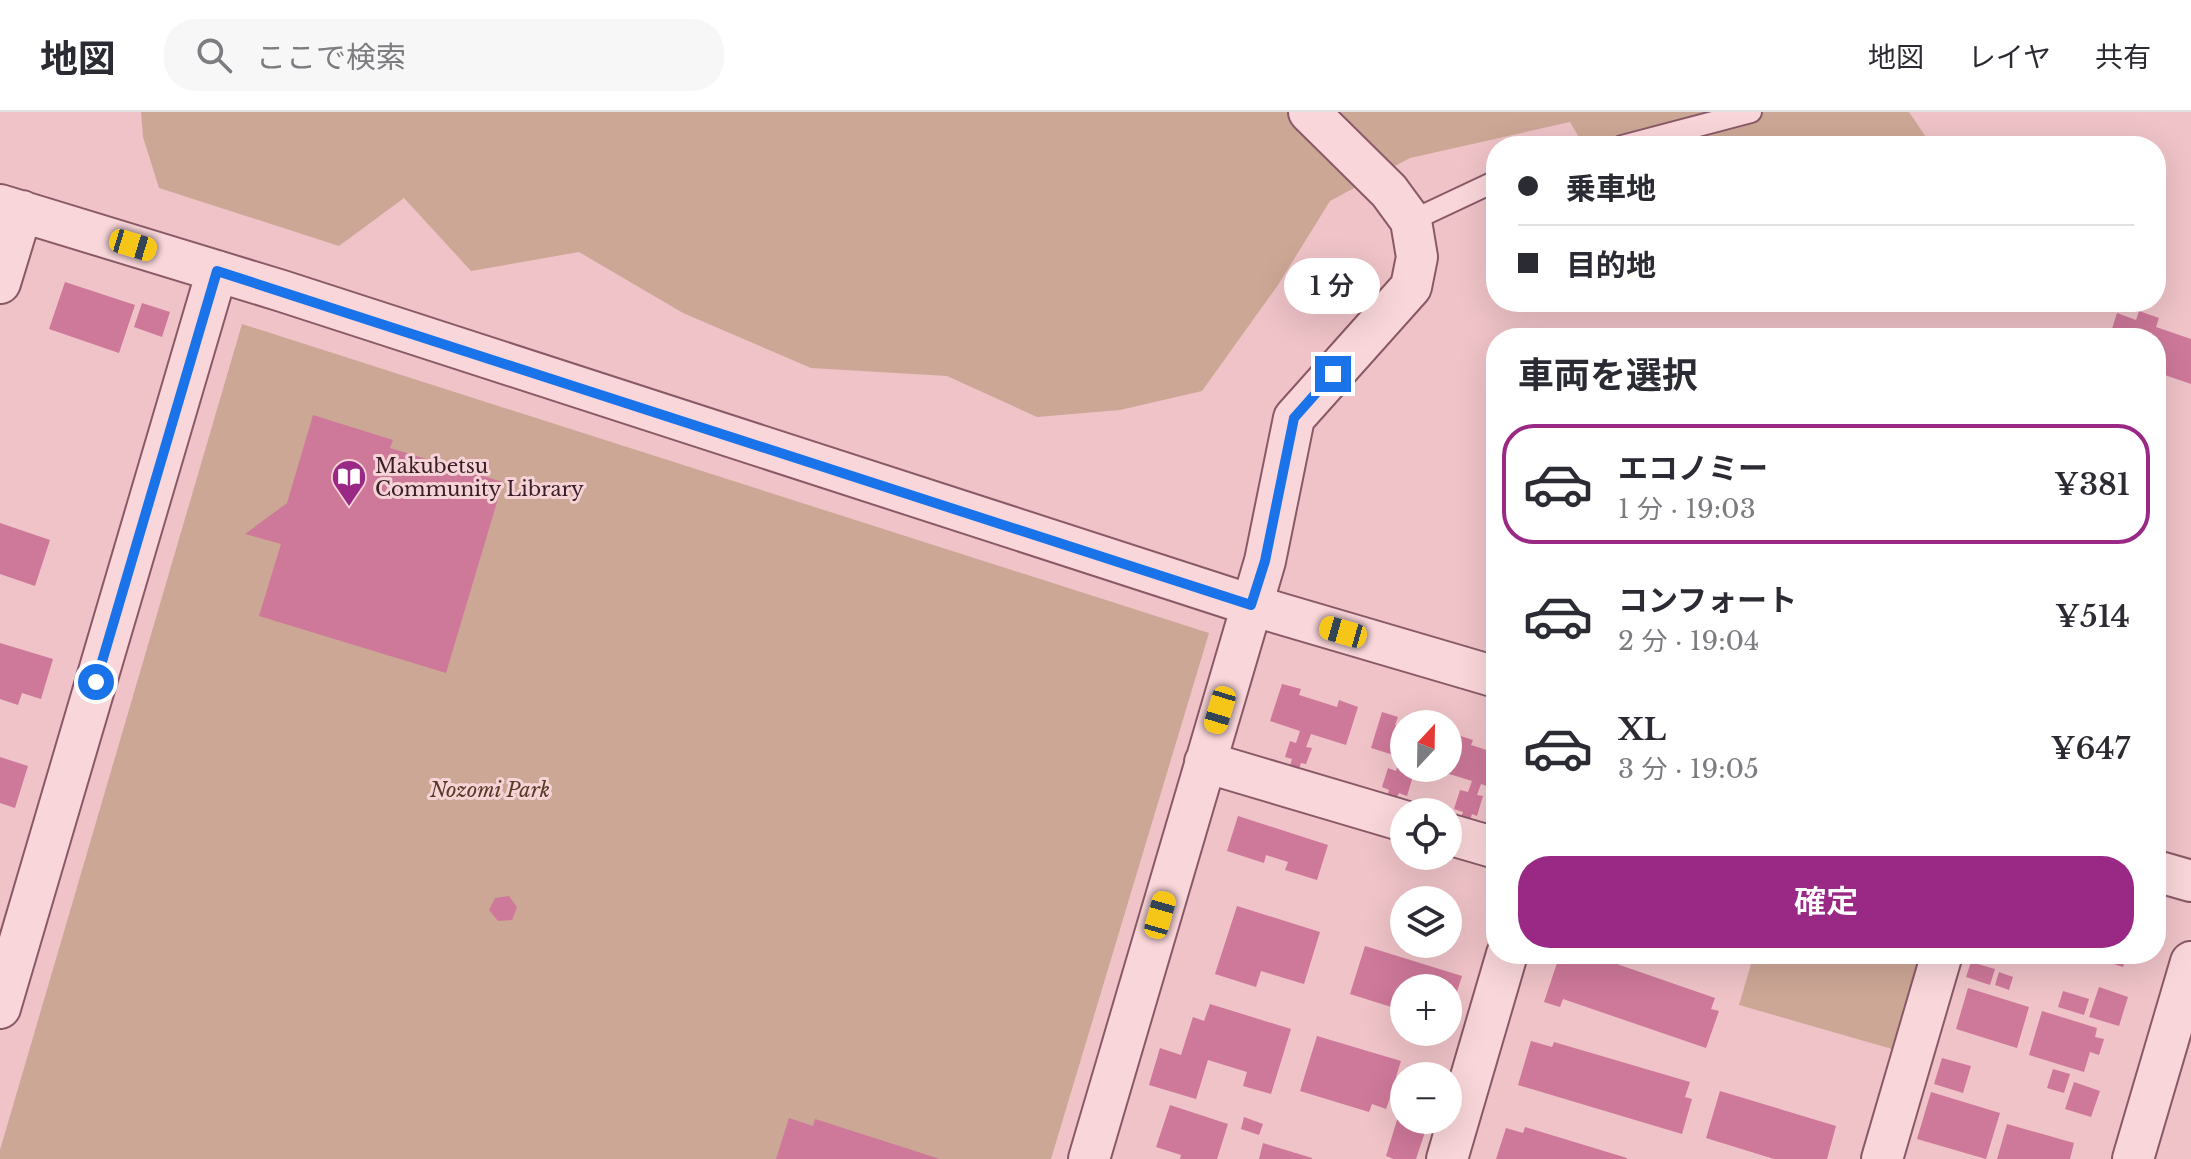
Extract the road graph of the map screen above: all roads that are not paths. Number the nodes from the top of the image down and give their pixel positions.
1 (1309, 112) edge
2 (1751, 112) edge
3 (1660, 136) edge
4 (1486, 186) edge
5 (11, 208) edge
6 (1411, 221) junction
7 (217, 271) junction
8 (0, 283) edge
9 (1251, 605) junction
10 (1486, 674) edge
11 (1205, 762) junction
12 (1390, 817) edge
13 (1462, 838) edge
14 (1486, 845) edge
15 (2166, 874) edge
16 (2191, 881) edge
17 (2191, 962) edge
18 (1504, 964) edge
19 (1939, 964) edge
20 (0, 1008) edge
21 (1089, 1159) edge
22 (1447, 1159) edge
23 (1882, 1159) edge
24 (2133, 1159) edge

1 - 6 street
2 - 3 lane
4 - 6 lane
5 - 7 street
5 - 8 street
6 - 9 street
7 - 9 street
7 - 20 street
9 - 10 street
9 - 11 street
11 - 12 street
11 - 21 street
13 - 14 street
15 - 16 street
17 - 24 street
18 - 22 street
19 - 23 street

